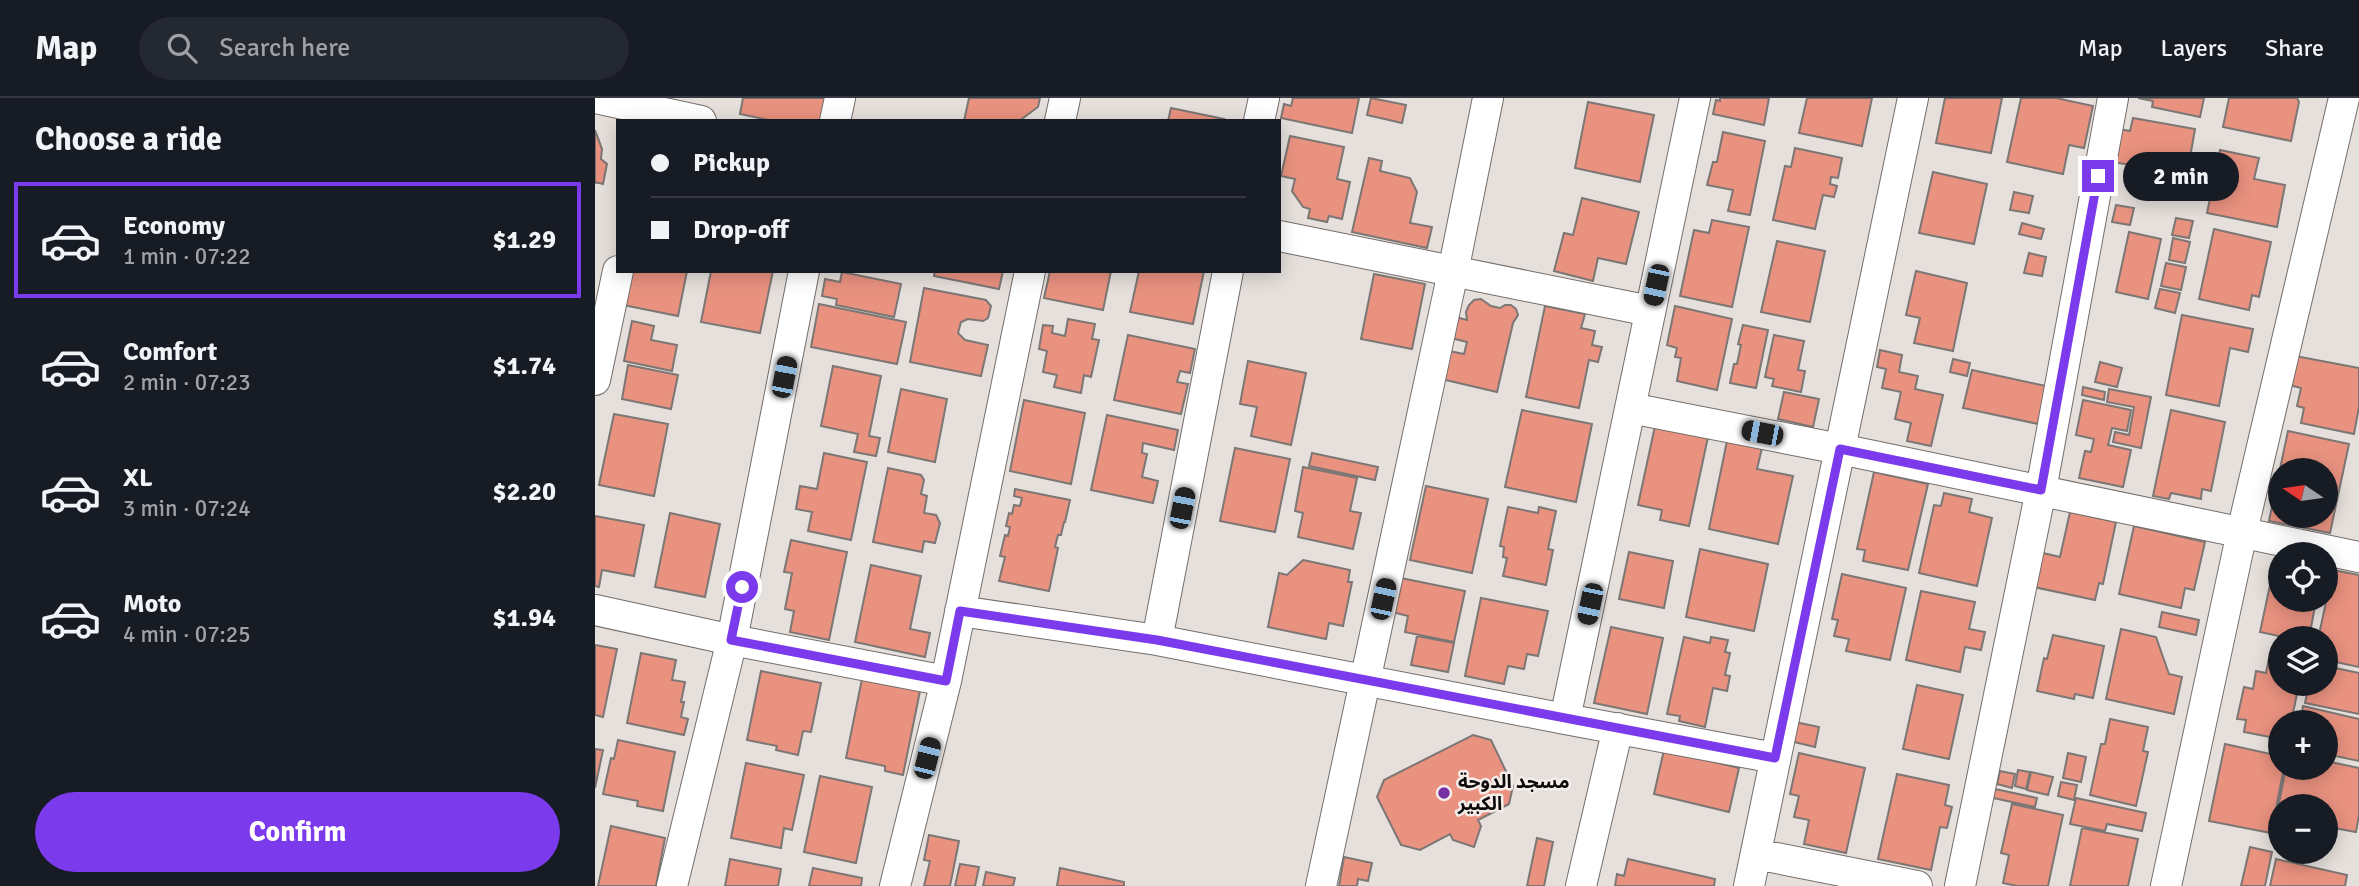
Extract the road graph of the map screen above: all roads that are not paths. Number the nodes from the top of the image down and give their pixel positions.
1 (840, 98) edge
2 (1065, 98) edge
3 (1264, 98) edge
4 (1488, 98) edge
5 (1695, 98) edge
6 (1913, 98) edge
7 (2113, 98) edge
8 (2344, 98) edge
9 (595, 99) edge
10 (651, 110) edge
11 (692, 119) edge
12 (835, 119) edge
13 (1060, 119) edge
14 (1259, 119) edge
15 (1281, 236) edge
16 (1453, 272) junction
17 (618, 273) edge
18 (804, 273) edge
19 (1030, 273) edge
20 (1228, 273) edge
21 (1650, 312) junction
22 (595, 380) edge
23 (1630, 408) junction
24 (1840, 449) junction
25 (2041, 490) junction
26 (2242, 533) junction
27 (2359, 557) edge
28 (595, 610) edge
29 (960, 611) junction
30 (731, 640) junction
31 (1157, 640) junction
32 (946, 681) junction
33 (1366, 681) junction
34 (1565, 719) junction
35 (1618, 728) junction
36 (1775, 758) junction
37 (1756, 854) junction
38 (672, 886) edge
39 (895, 886) edge
40 (1321, 886) edge
41 (1581, 886) edge
42 (1749, 886) edge
43 (1917, 886) edge
44 (1960, 886) edge
45 (2166, 886) edge

1 - 12 street
2 - 13 street
3 - 14 street
4 - 16 street
5 - 21 street
6 - 24 street
7 - 25 street
8 - 26 street
9 - 10 street
10 - 11 street
15 - 16 street
16 - 21 street
16 - 33 street
17 - 22 street
18 - 30 street
19 - 29 street
20 - 31 street
21 - 23 street
23 - 24 street
23 - 34 street
24 - 25 street
24 - 36 street
25 - 26 street
25 - 44 street
26 - 27 street
26 - 45 street
28 - 30 street
29 - 31 street
29 - 32 street
30 - 32 street
30 - 38 street
31 - 33 street
32 - 39 street
33 - 34 street
33 - 40 street
34 - 35 street
35 - 36 street
35 - 41 street
36 - 37 street
37 - 42 street
37 - 43 street

